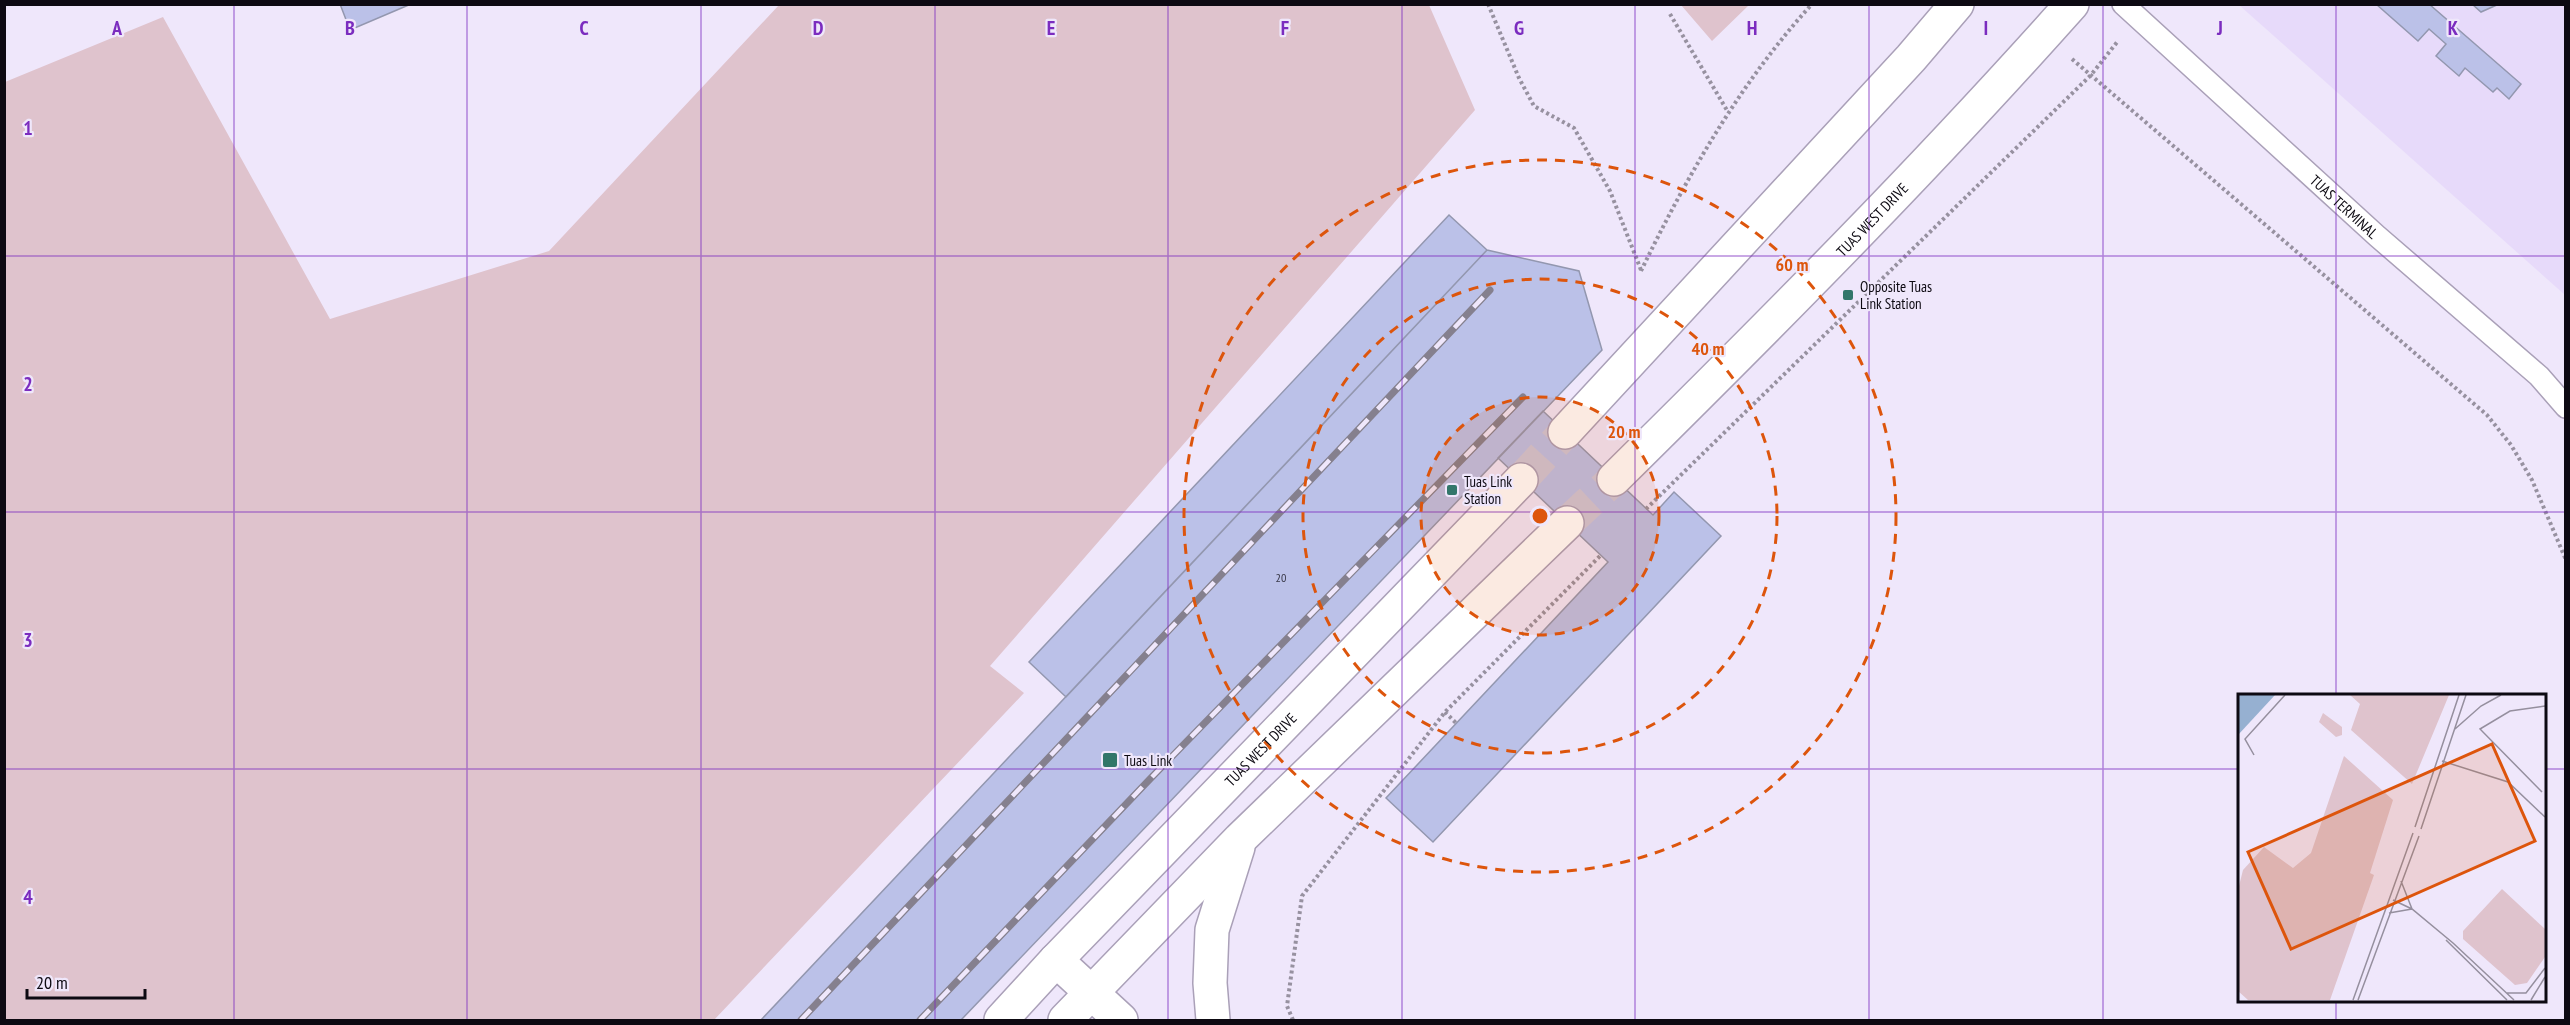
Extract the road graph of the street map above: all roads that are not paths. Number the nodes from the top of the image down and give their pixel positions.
1 (1957, 4) edge
2 (2072, 4) edge
3 (2130, 11) edge
4 (2565, 407) edge
5 (1565, 432) tunnel mouth
6 (1614, 478) tunnel mouth
7 (1521, 480) tunnel mouth
8 (1567, 523) tunnel mouth
9 (1240, 839) junction
10 (1056, 960) junction
11 (1092, 994) junction
12 (1001, 1020) edge
13 (1065, 1020) edge
14 (1121, 1020) edge
15 (1213, 1020) edge

1 - 5 main road
2 - 6 main road, TUAS WEST DRIVE
3 - 4 lane, TUAS TERMINAL
7 - 10 main road, TUAS WEST DRIVE
8 - 9 main road
9 - 11 main road
9 - 15 main road
10 - 11 main road
10 - 12 main road, TUAS WEST DRIVE
11 - 13 main road
11 - 14 main road

